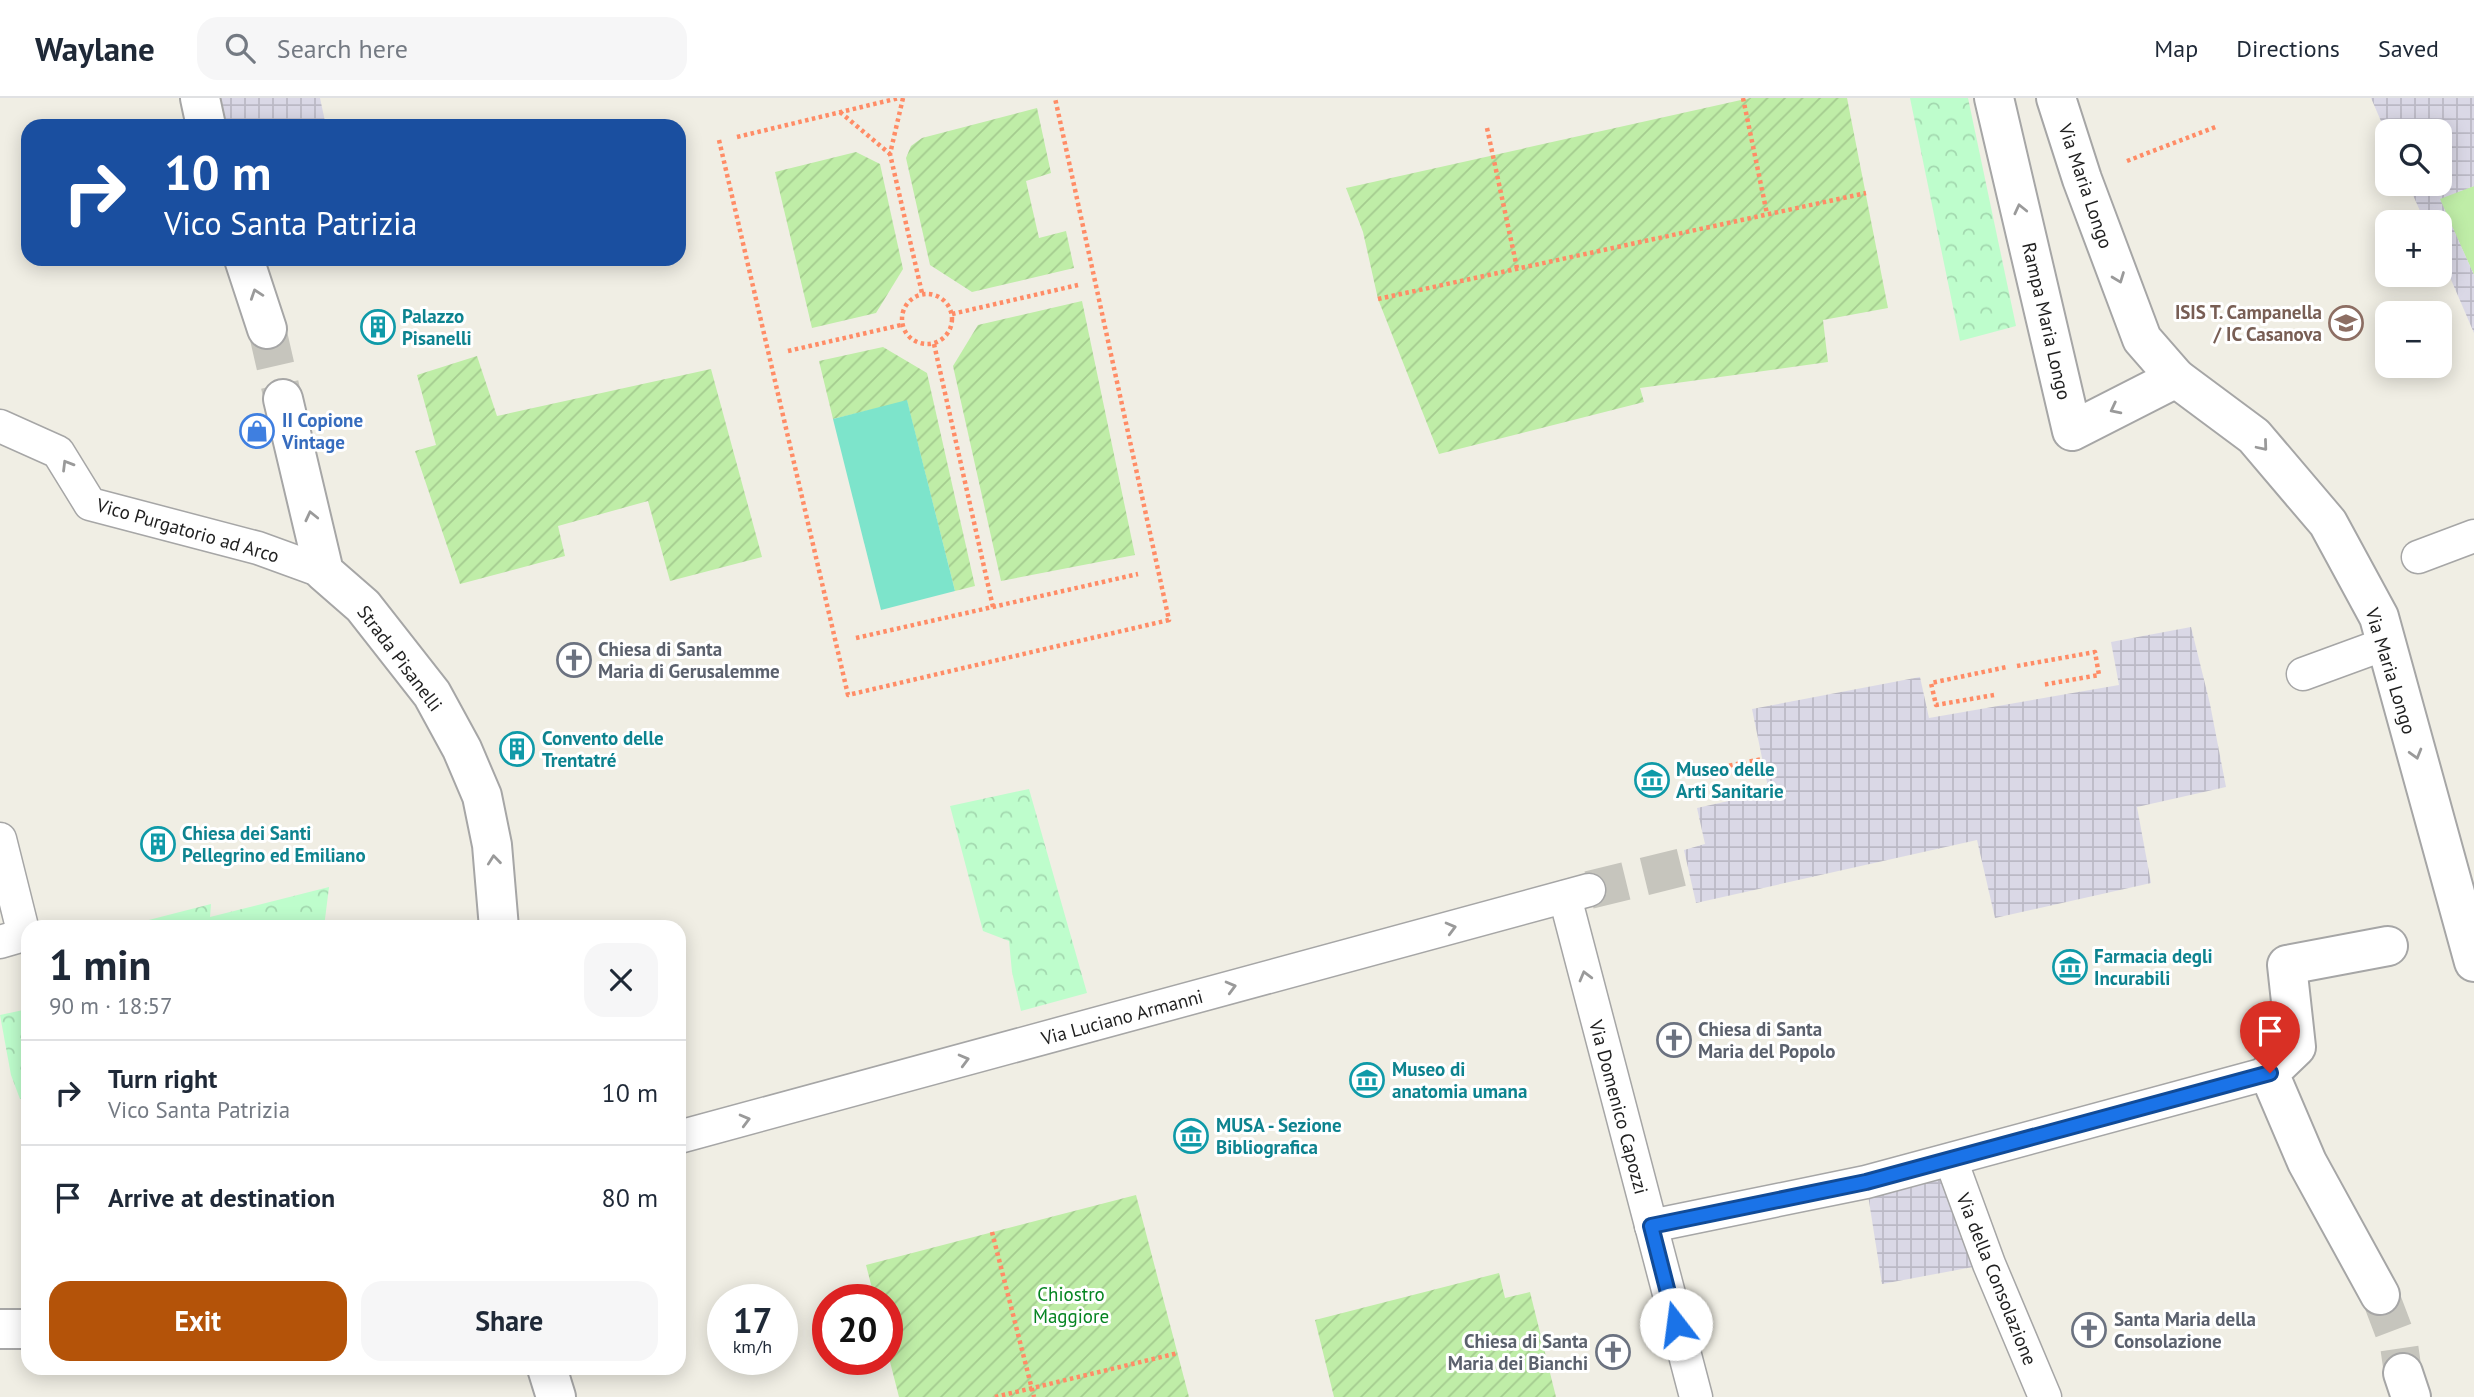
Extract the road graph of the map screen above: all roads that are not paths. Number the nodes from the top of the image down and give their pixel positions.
1 (200, 98) edge
2 (1994, 98) edge
3 (2056, 98) edge
4 (204, 119) edge
5 (246, 266) edge
6 (267, 329) tunnel mouth
7 (2176, 378) junction
8 (283, 398) tunnel mouth
9 (0, 426) edge
10 (2474, 536) edge
11 (2418, 557) dead end
12 (324, 572) junction
13 (2385, 644) junction
14 (2303, 674) dead end
15 (0, 839) edge
16 (1577, 894) joint
17 (498, 920) edge
18 (21, 923) edge
19 (21, 936) edge
20 (0, 942) edge
21 (2388, 946) dead end
22 (2474, 962) edge
23 (2270, 1073) junction
24 (686, 1136) edge
25 (1951, 1160) junction
26 (1651, 1226) junction
27 (2380, 1295) tunnel mouth
28 (0, 1329) edge
29 (21, 1329) edge
30 (549, 1375) edge
31 (556, 1397) edge
32 (1696, 1397) edge
33 (2045, 1397) edge

1 - 4 street
7 -> 2 street, Rampa Maria Longo
3 -> 7 street, Via Maria Longo
6 -> 5 street
7 -> 13 street, Via Maria Longo
12 -> 8 street
12 -> 9 lane, Vico Purgatorio ad Arco
10 - 11 lane
17 -> 12 street, Strada Pisanelli
13 - 14 lane
13 -> 22 street, Via Maria Longo
15 - 18 lane
24 -> 16 lane, Via Luciano Armanni
26 -> 16 lane, Via Domenico Capozzi
19 - 20 lane
21 - 23 street
23 - 25 lane
23 - 27 street
25 - 26 lane
25 - 33 lane, Via della Consolazione
26 - 32 lane, Via Domenico Capozzi
28 - 29 street
30 - 31 street

